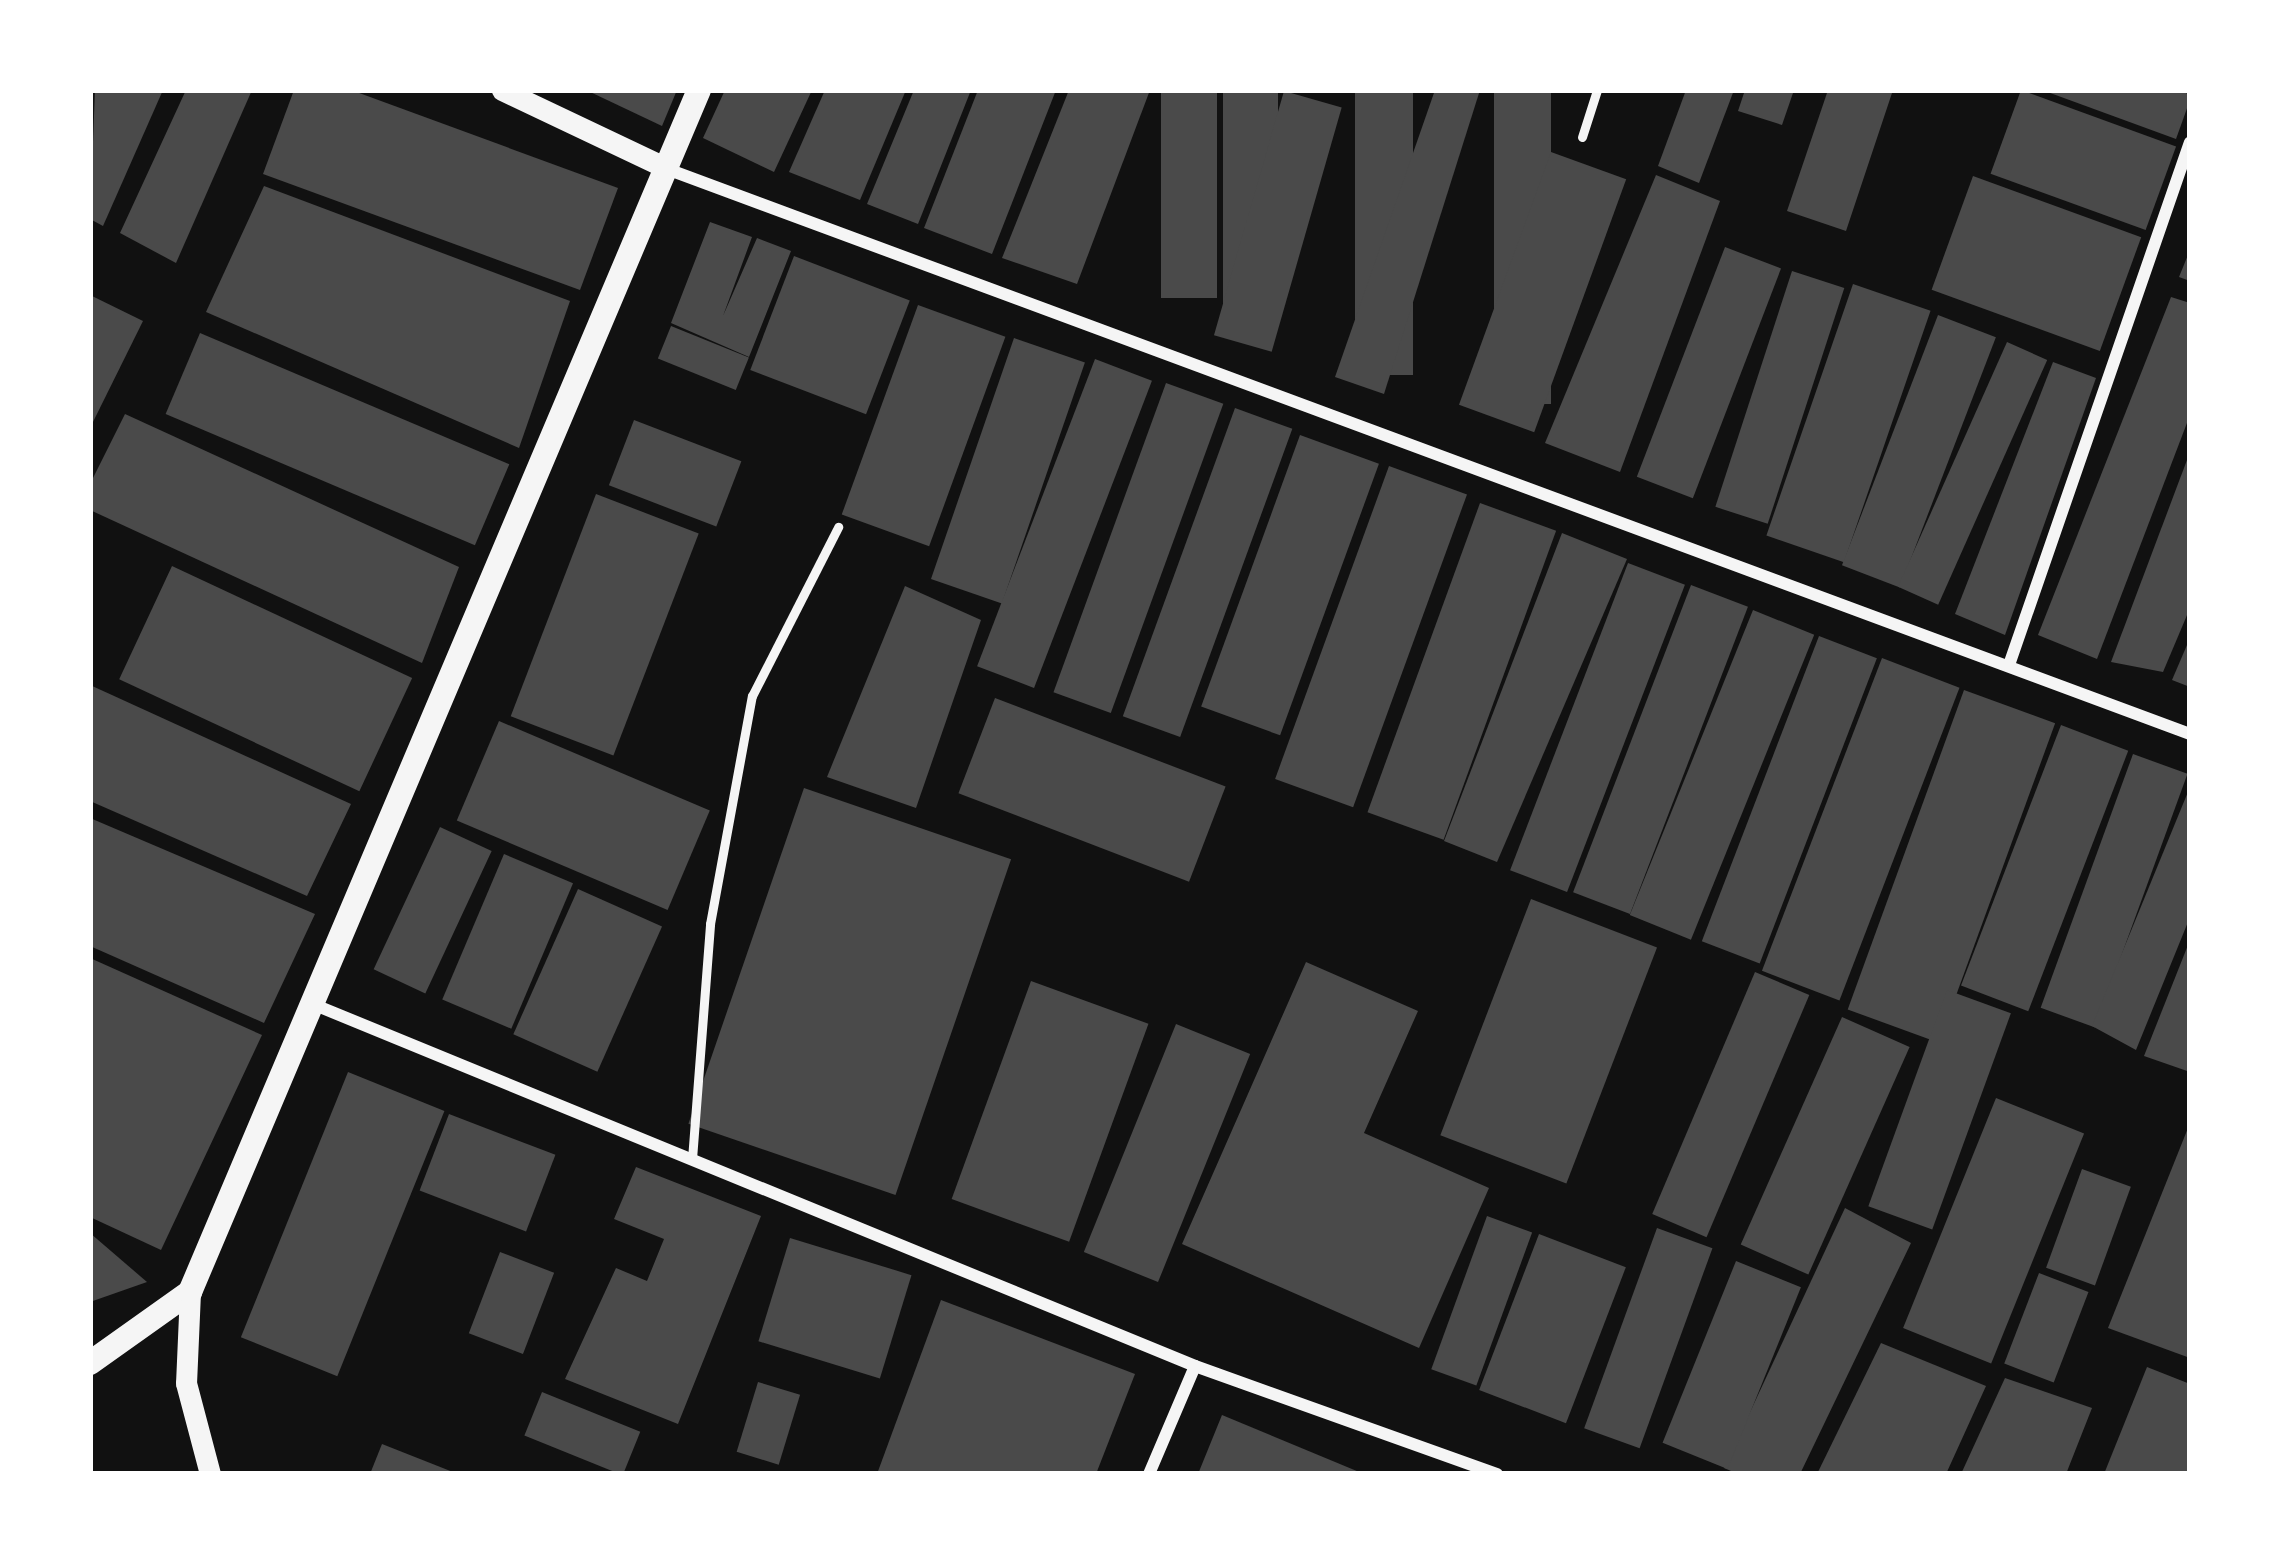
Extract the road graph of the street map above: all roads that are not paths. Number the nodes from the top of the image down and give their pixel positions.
1 (502, 90) edge
2 (699, 90) edge
3 (1598, 90) edge
4 (1582, 136) dead end
5 (2190, 142) edge
6 (664, 167) junction
7 (838, 527) dead end
8 (2009, 665) junction
9 (2190, 734) edge
10 (315, 1005) junction
11 (692, 1160) junction
12 (190, 1292) junction
13 (90, 1363) edge
14 (1196, 1366) junction
15 (210, 1474) edge
16 (1149, 1474) edge
17 (1497, 1474) edge

1 - 6 street
2 - 6 main road
3 - 4 lane
5 - 8 street
6 - 8 street
6 - 10 main road
7 - 11 lane
8 - 9 street
10 - 11 street
10 - 12 main road
11 - 14 street
12 - 13 main road
12 - 15 street
14 - 16 street
14 - 17 street

